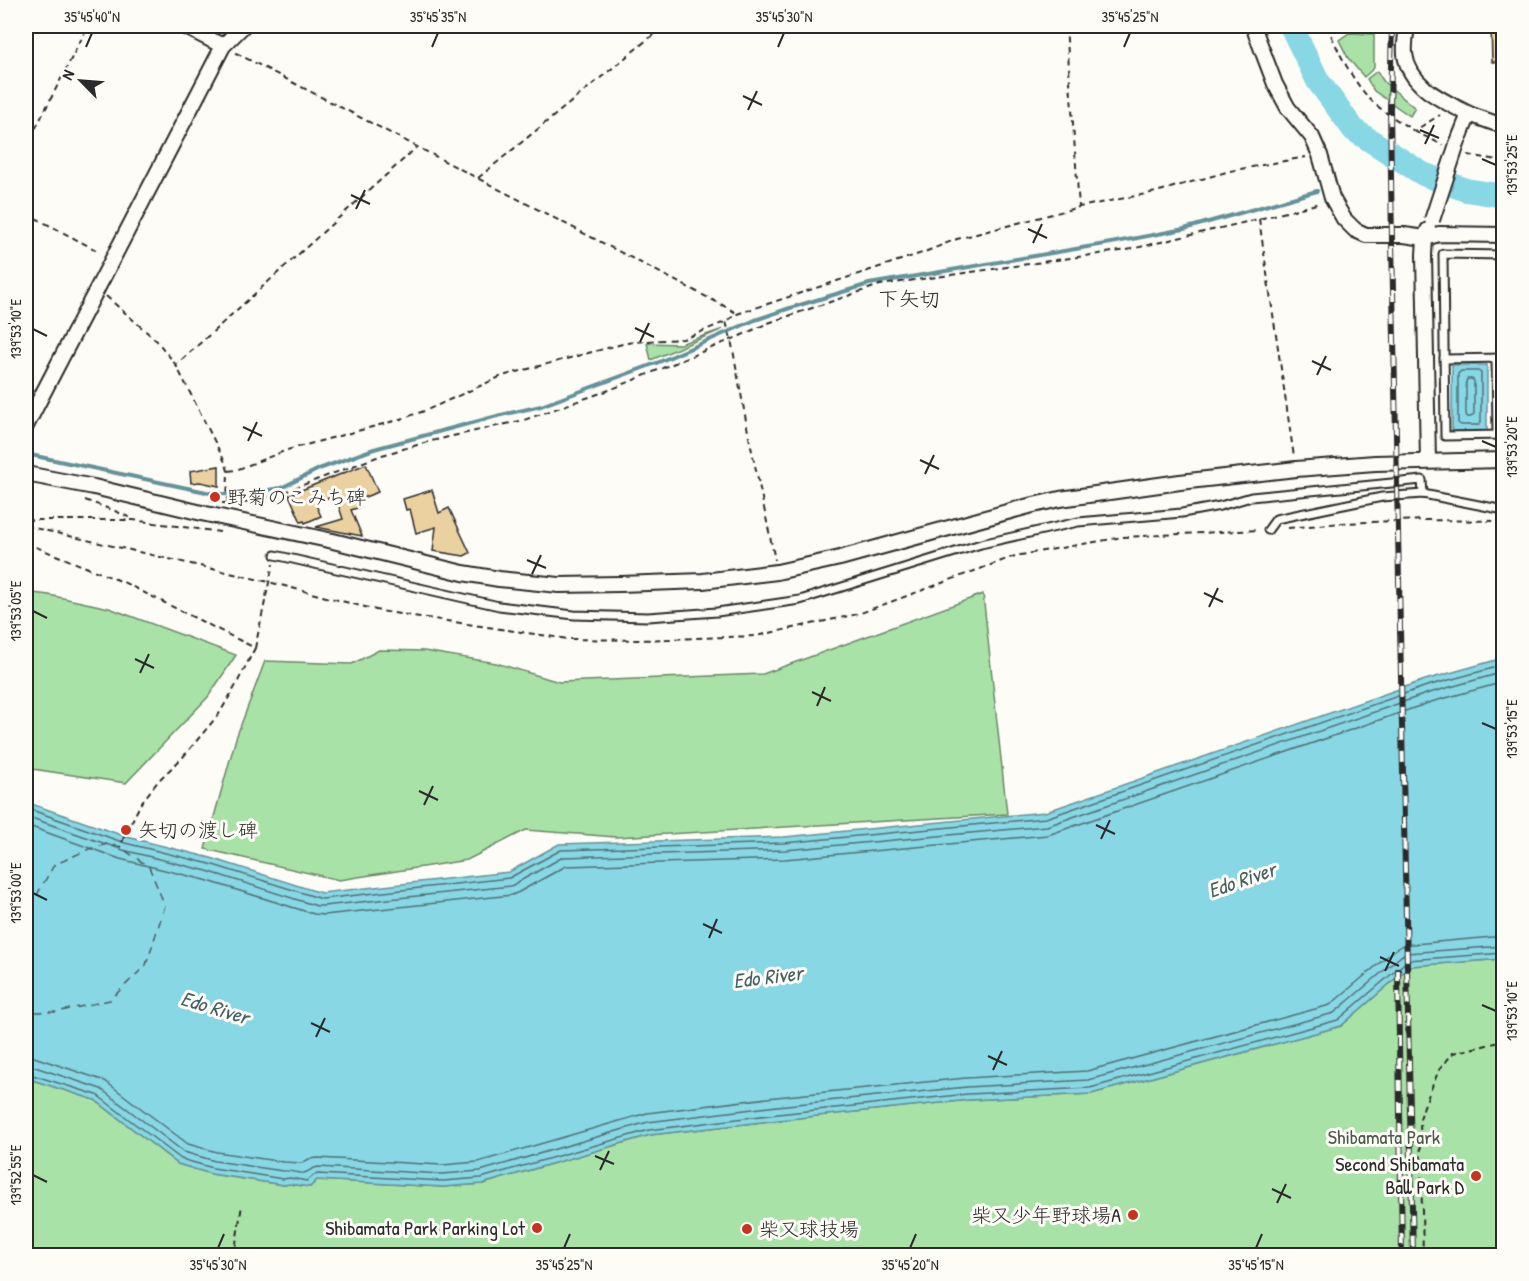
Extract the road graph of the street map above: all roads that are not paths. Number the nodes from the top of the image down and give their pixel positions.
1 (184, 26) edge
2 (243, 26) edge
3 (1253, 26) edge
4 (1407, 26) edge
5 (223, 46) junction
6 (1469, 114) junction
7 (1503, 124) edge
8 (1503, 235) edge
9 (1425, 238) junction
10 (1503, 255) edge
11 (1444, 358) junction
12 (1500, 358) edge
13 (26, 426) edge
14 (1500, 435) edge
15 (1503, 460) edge
16 (1428, 461) junction
17 (26, 474) edge
18 (1422, 480) junction
19 (1423, 494) junction
20 (1503, 510) edge
21 (1268, 530) dead end
22 (275, 555) road end

1 - 5 street
2 - 5 street
3 - 9 street
4 - 6 street
5 - 13 street
6 - 7 street
6 - 9 street, bridge
8 - 9 street
9 - 16 street
10 - 11 lane
11 - 12 lane
11 - 14 lane
12 - 14 lane
15 - 16 street
16 - 17 street
16 - 18 lane
18 - 19 lane
18 - 22 lane
19 - 20 lane
19 - 21 lane

